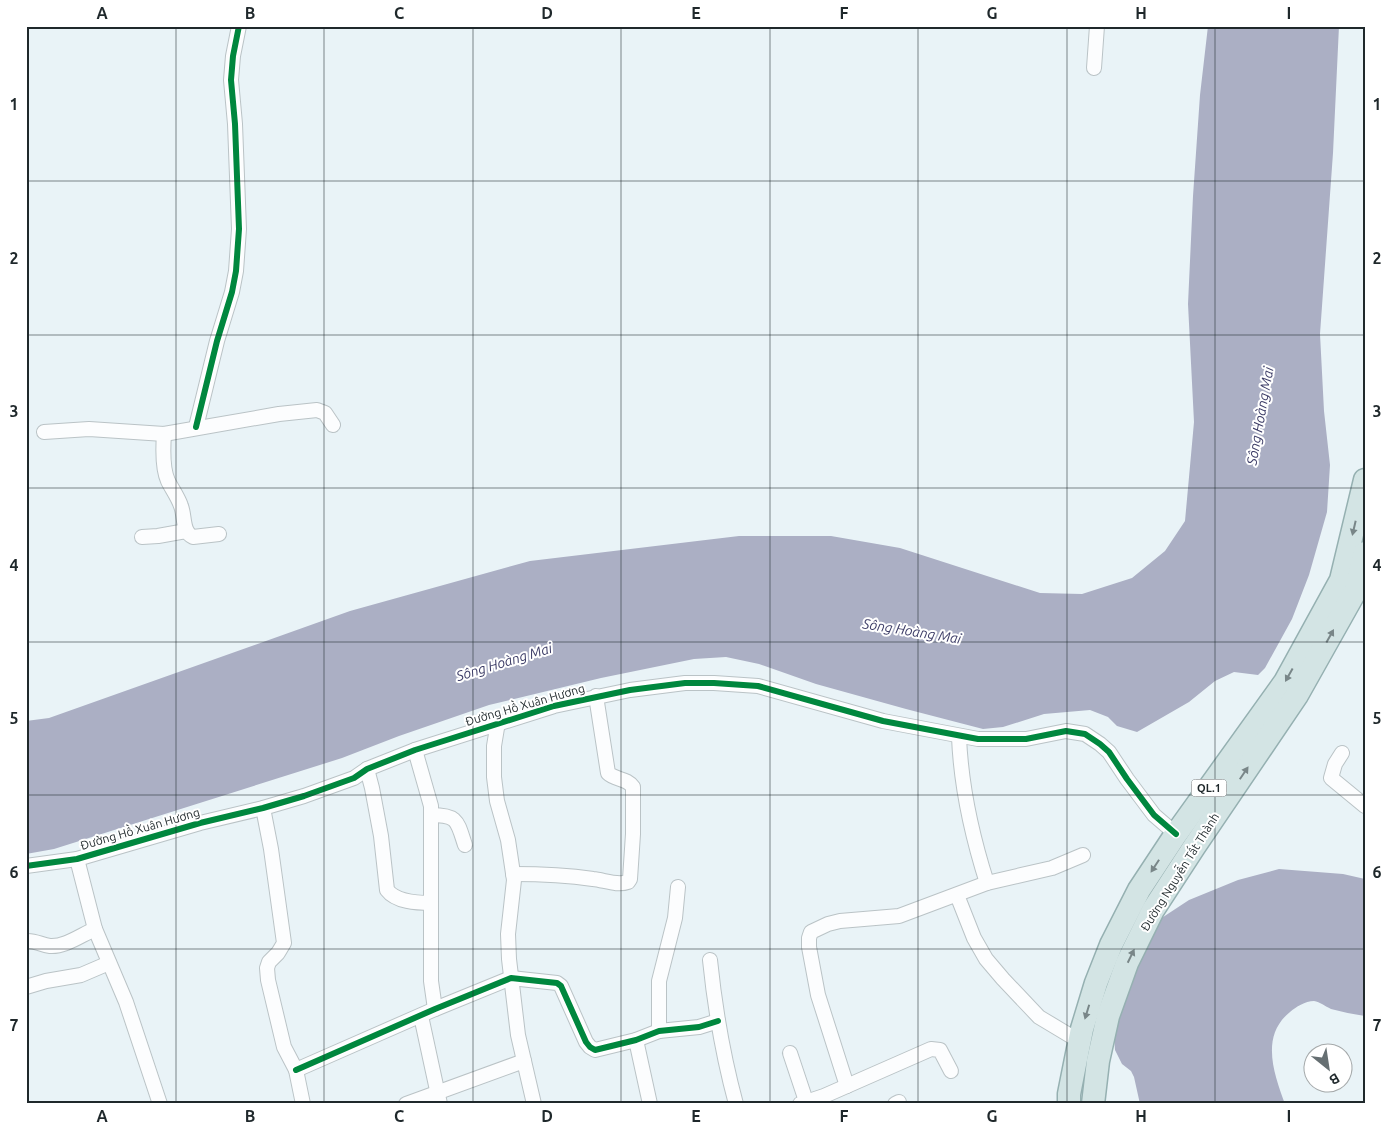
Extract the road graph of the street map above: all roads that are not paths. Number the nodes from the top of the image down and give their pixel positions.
1 (240, 26) edge
2 (1097, 26) edge
3 (1094, 68) dead end
4 (332, 425) dead end
5 (196, 427) junction
6 (44, 432) dead end
7 (164, 434) junction
8 (1365, 480) edge
9 (186, 531) junction
10 (219, 534) dead end
11 (142, 536) dead end
12 (1365, 553) edge
13 (1354, 589) edge
14 (596, 696) junction
15 (498, 722) junction
16 (959, 737) junction
17 (415, 750) junction
18 (1342, 752) dead end
19 (367, 769) junction
20 (1365, 806) edge
21 (263, 808) junction
22 (431, 815) junction
23 (1176, 834) junction
24 (465, 845) dead end
25 (1083, 855) dead end
26 (77, 859) junction
27 (26, 866) edge
28 (513, 874) junction
29 (987, 883) junction
30 (678, 887) dead end
31 (957, 895) junction
32 (431, 903) junction
33 (94, 929) junction
34 (26, 941) edge
35 (710, 960) dead end
36 (109, 963) junction
37 (511, 978) junction
38 (26, 987) edge
39 (435, 1009) junction
40 (421, 1016) junction
41 (718, 1021) junction
42 (659, 1031) junction
43 (636, 1040) junction
44 (1079, 1040) junction
45 (790, 1053) dead end
46 (524, 1061) junction
47 (296, 1070) junction
48 (951, 1071) dead end
49 (847, 1086) junction
50 (439, 1097) edge
51 (805, 1103) edge
52 (160, 1104) edge
53 (303, 1104) edge
54 (406, 1104) edge
55 (534, 1104) edge
56 (650, 1104) edge
57 (736, 1104) edge
58 (1069, 1104) edge
59 (1093, 1104) edge

1 - 5 street
2 - 3 street
4 - 5 street
5 - 7 street
6 - 7 street
7 - 9 street
8 -> 13 highway, Đường Nguyễn Tất Thành / QL.1
9 - 10 street
9 - 11 street
12 - 13 highway, Đường Nguyễn Tất Thành / QL.1
13 -> 23 highway, Đường Nguyễn Tất Thành / QL.1
59 -> 13 highway, Đường Nguyễn Tất Thành / QL.1
14 - 15 street, Đường Hồ Xuân Hương
14 - 16 street, Đường Hồ Xuân Hương
14 - 28 street
15 - 17 street, Đường Hồ Xuân Hương
15 - 28 street
16 - 23 street, Đường Hồ Xuân Hương
16 - 29 street
17 - 19 street, Đường Hồ Xuân Hương
17 - 22 street
18 - 20 street
19 - 21 street, Đường Hồ Xuân Hương
19 - 32 street
21 - 26 street, Đường Hồ Xuân Hương
21 - 47 street
22 - 24 street
22 - 32 street
23 -> 44 highway, Đường Nguyễn Tất Thành / QL.1
25 - 29 street
26 - 27 street, Đường Hồ Xuân Hương
26 - 33 street
28 - 37 street
29 - 31 street
30 - 42 street
31 - 44 street
31 - 49 street
32 - 39 street
33 - 34 street
33 - 36 street
35 - 41 street
36 - 38 street
36 - 52 street
37 - 39 street
37 - 43 street
37 - 46 street
39 - 40 street
40 - 47 street
40 - 50 street
41 - 42 street
41 - 57 street
42 - 43 street
43 - 56 street
44 - 58 highway, Đường Nguyễn Tất Thành / QL.1
45 - 51 street
46 - 50 street
46 - 55 street
47 - 53 street
48 - 49 street
49 - 51 street
50 - 54 street

